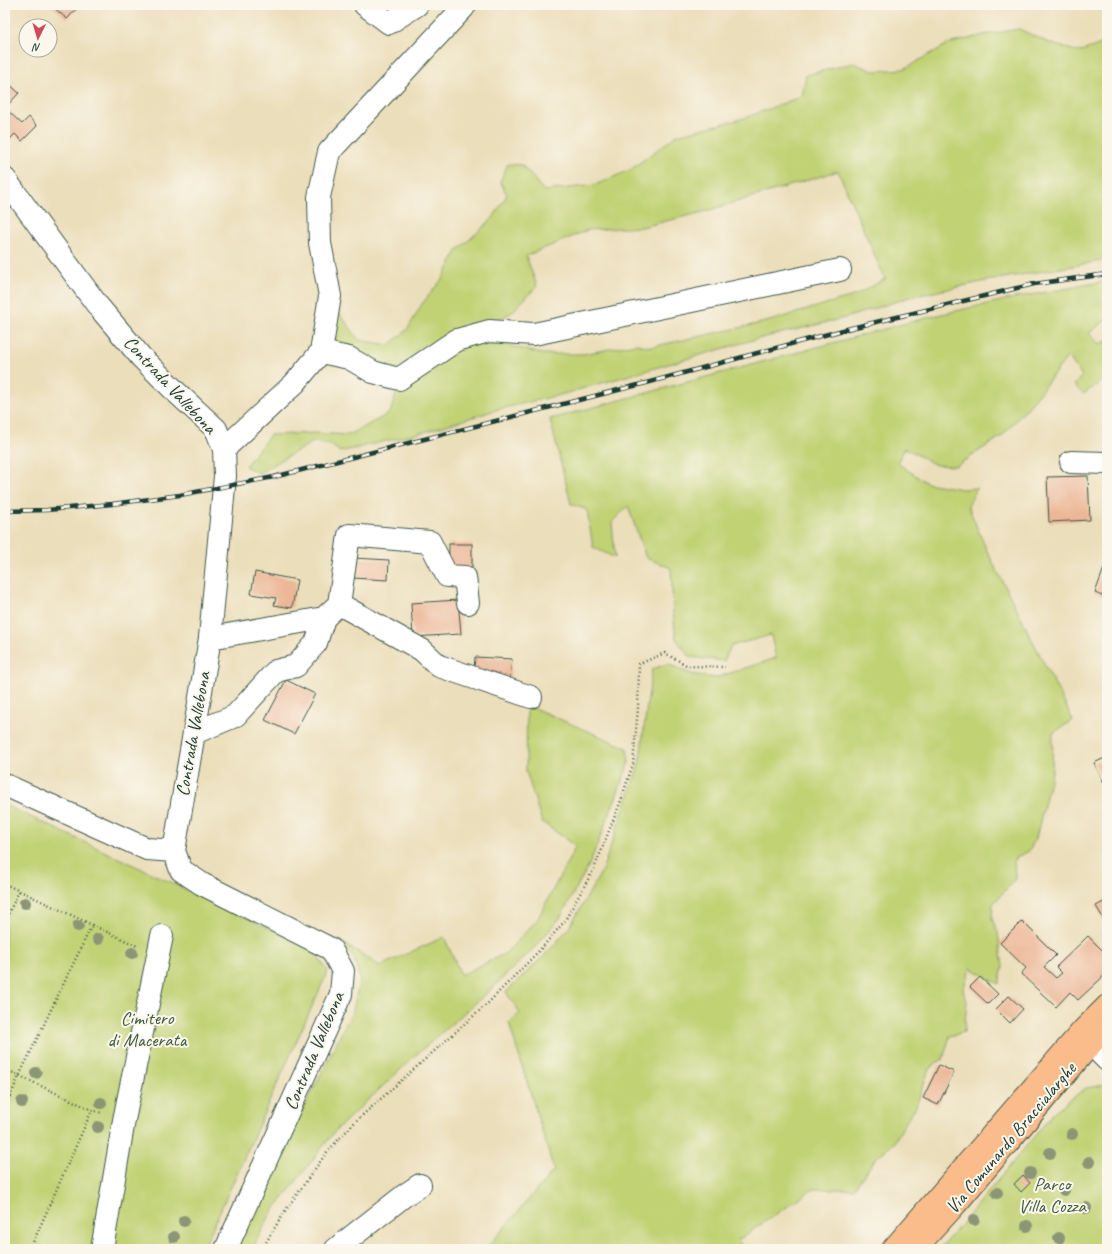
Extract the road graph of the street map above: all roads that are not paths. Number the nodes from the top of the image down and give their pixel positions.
1 (365, 5) edge
2 (417, 5) edge
3 (463, 5) edge
4 (5, 179) edge
5 (840, 270) dead end
6 (321, 352) junction
7 (224, 449) junction
8 (1070, 462) dead end
9 (1107, 463) edge
10 (468, 603) dead end
11 (332, 611) junction
12 (210, 638) junction
13 (532, 697) dead end
14 (194, 733) junction
15 (5, 785) edge
16 (174, 851) junction
17 (162, 936) dead end
18 (1107, 1006) edge
19 (1107, 1016) edge
20 (1107, 1028) edge
21 (1082, 1043) junction
22 (1107, 1060) edge
23 (420, 1186) dead end
24 (102, 1249) edge
25 (226, 1249) edge
26 (336, 1249) edge
27 (893, 1249) edge
28 (916, 1249) edge

1 - 2 street
3 - 6 street
4 - 7 street, Contrada Vallebona
5 - 6 street
6 - 7 street
7 - 12 street, Contrada Vallebona
8 - 9 street
10 - 11 street
11 - 12 street
11 - 13 street
11 - 14 street
12 - 14 street, Contrada Vallebona
14 - 16 street, Contrada Vallebona
15 - 16 street
16 - 25 street, Contrada Vallebona
17 - 24 street
18 - 21 main road
19 - 21 main road
20 - 21 main road, Via Comunardo Braccialarghe
21 - 22 street
21 - 27 main road, Via Comunardo Braccialarghe
21 - 28 main road, Via Comunardo Braccialarghe
23 - 26 street

